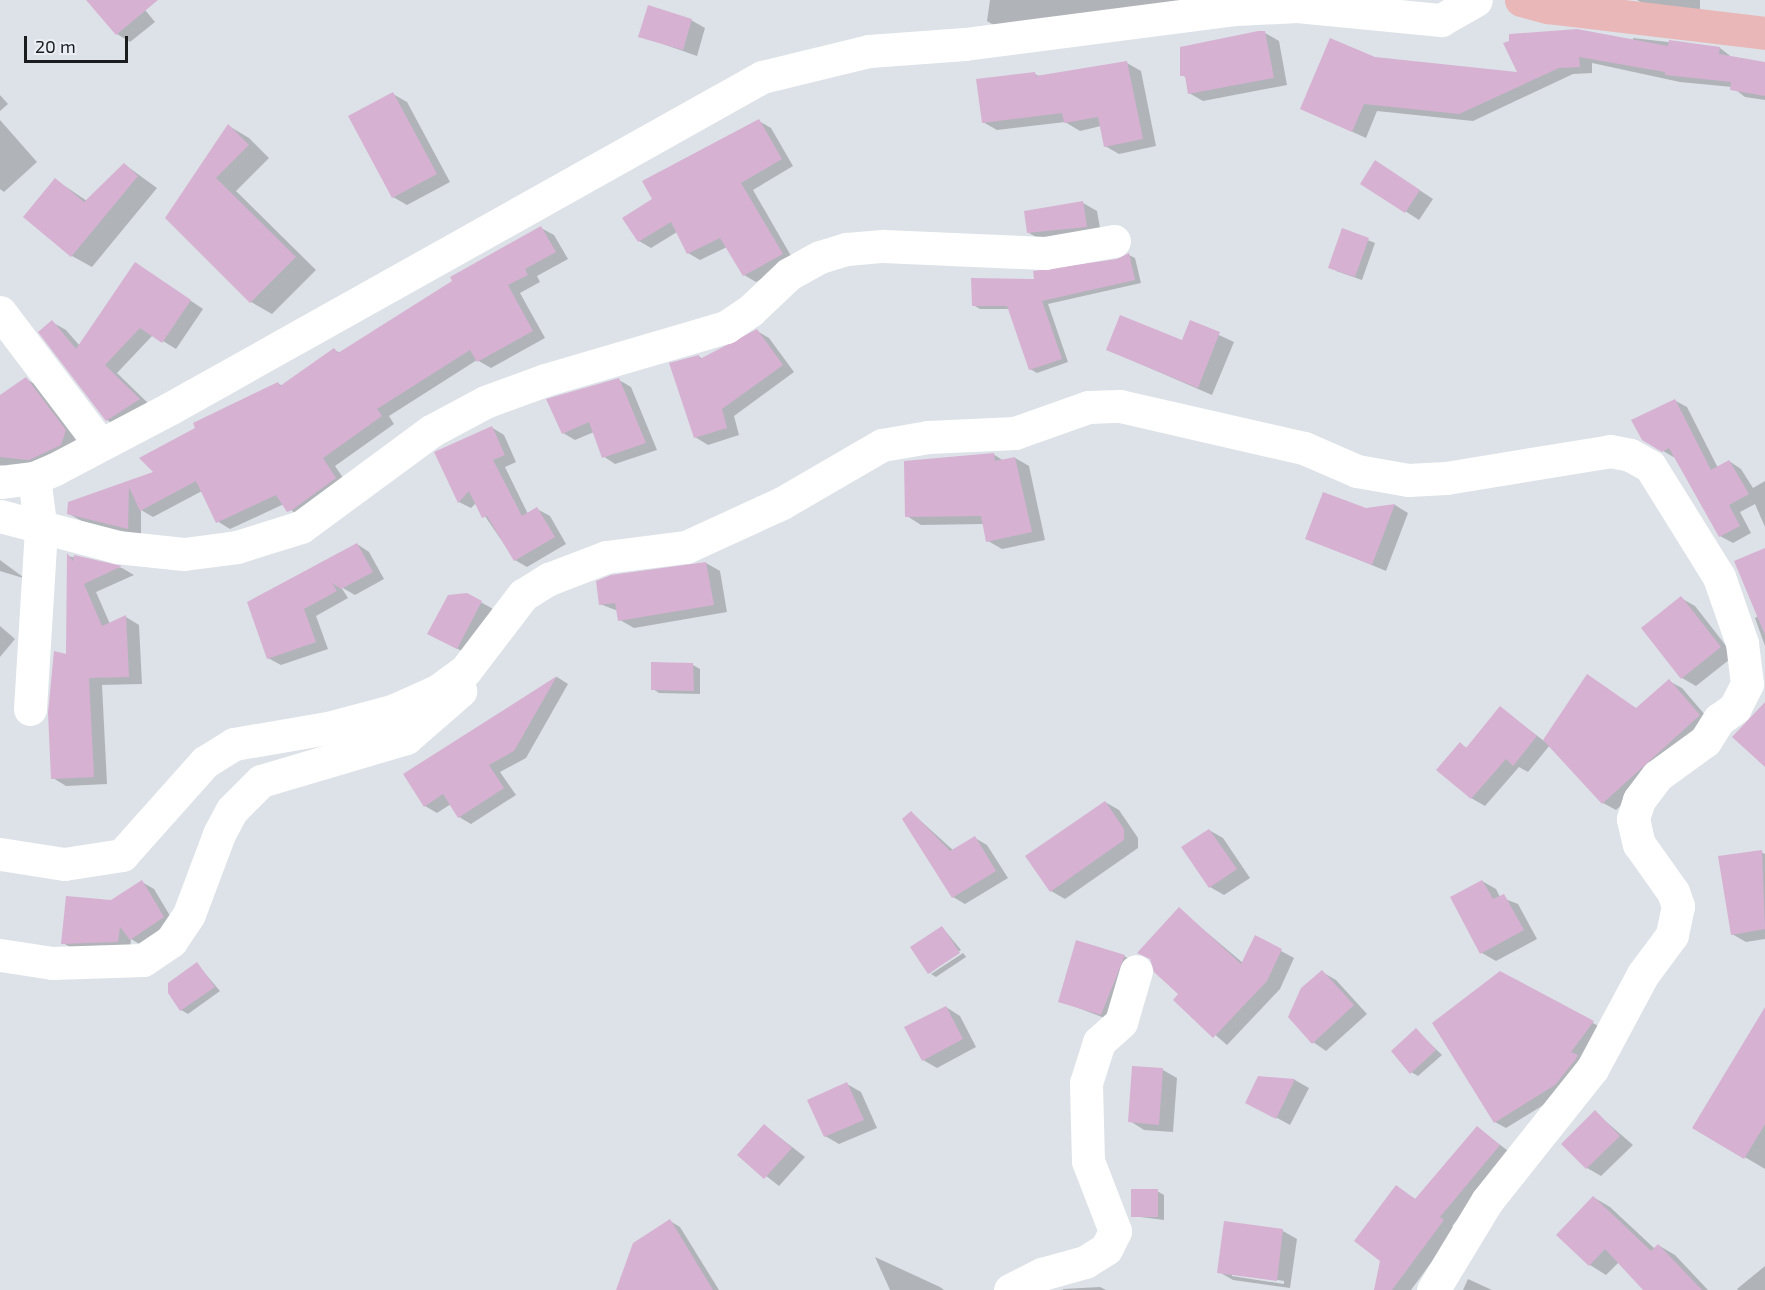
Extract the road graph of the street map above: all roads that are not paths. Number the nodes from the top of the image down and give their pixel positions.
1 (1476, 0) edge
2 (1521, 0) edge
3 (1765, 33) edge
4 (1114, 241) dead end
5 (0, 312) edge
6 (100, 444) junction
7 (34, 478) junction
8 (0, 482) edge
9 (0, 516) edge
10 (41, 530) junction
11 (507, 612) junction
12 (30, 709) dead end
13 (0, 854) edge
14 (0, 955) edge
15 (1136, 971) dead end
16 (1011, 1290) edge
17 (1433, 1290) edge

1 - 6 street
2 - 3 main road
4 - 10 street
5 - 6 street
6 - 7 street
7 - 8 street
7 - 10 street
9 - 10 street
10 - 12 street
11 - 13 street
11 - 14 street
11 - 17 street
15 - 16 street

